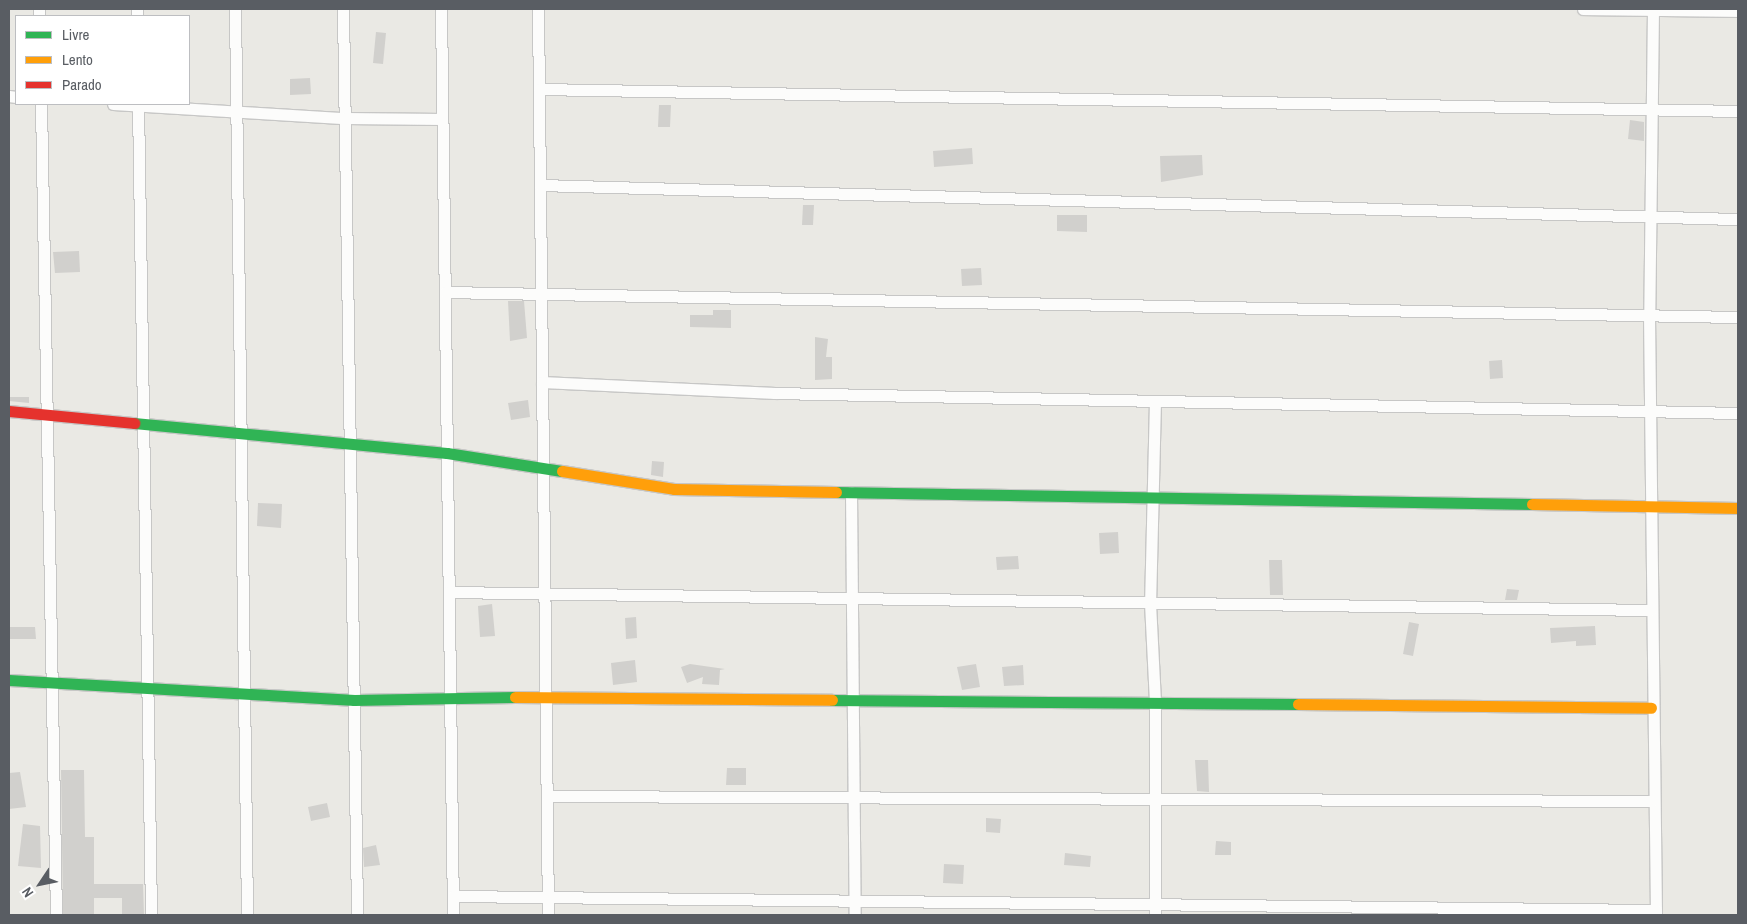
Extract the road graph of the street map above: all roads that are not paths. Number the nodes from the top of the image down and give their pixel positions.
1 (235, 9) edge
2 (343, 9) edge
3 (441, 9) edge
4 (538, 9) edge
5 (1583, 9) edge
6 (1653, 9) edge
7 (1738, 11) edge
8 (539, 89) junction
9 (41, 105) edge
10 (138, 105) edge
11 (1652, 109) junction
12 (1738, 111) edge
13 (236, 112) junction
14 (345, 118) junction
15 (442, 119) junction
16 (540, 185) junction
17 (1650, 217) junction
18 (1738, 219) edge
19 (444, 292) junction
20 (541, 294) junction
21 (1649, 315) junction
22 (1738, 317) edge
23 (542, 382) junction
24 (1155, 401) junction
25 (9, 411) edge
26 (1649, 411) junction
27 (46, 414) junction
28 (1738, 414) edge
29 (143, 424) junction
30 (241, 434) junction
31 (350, 447) junction
32 (447, 453) junction
33 (543, 468) junction
34 (851, 492) junction
35 (1150, 497) junction
36 (1650, 506) junction
37 (1738, 508) edge
38 (449, 592) junction
39 (544, 593) junction
40 (853, 598) junction
41 (1150, 602) junction
42 (1651, 610) junction
43 (9, 680) edge
44 (52, 682) junction
45 (148, 687) junction
46 (244, 696) junction
47 (546, 697) junction
48 (450, 699) junction
49 (354, 700) junction
50 (855, 700) junction
51 (1155, 703) junction
52 (1651, 708) junction
53 (547, 796) junction
54 (853, 798) junction
55 (1156, 799) junction
56 (1652, 801) junction
57 (453, 896) junction
58 (548, 897) junction
59 (855, 901) junction
60 (1155, 910) edge
61 (1656, 913) edge
62 (56, 915) edge
63 (151, 915) edge
64 (247, 915) edge
65 (357, 915) edge
66 (453, 915) edge
67 (548, 915) edge
68 (855, 915) edge

1 - 13 street
2 - 14 street
3 - 15 street
4 - 8 street
5 - 6 street
6 - 7 street
6 - 11 street
8 - 11 street
8 - 16 street
9 - 27 street
10 - 13 street
10 - 29 street
11 - 12 street
11 - 17 street
13 - 14 street
13 - 30 street
14 - 15 street
14 - 31 street
15 - 19 street
16 - 17 street
16 - 20 street
17 - 18 street
17 - 21 street
19 - 20 street
19 - 32 street
20 - 21 street
20 - 23 street
21 - 22 street
21 - 26 street
23 - 24 street
23 - 33 street
24 - 26 street
24 - 35 street
25 - 27 street
26 - 28 street
26 - 36 street
27 - 29 street
27 - 44 street
29 - 30 street
29 - 45 street
30 - 31 street
30 - 46 street
31 - 32 street
31 - 49 street
32 - 33 street
32 - 38 street
33 - 34 street
33 - 39 street
34 - 35 street
34 - 40 street
35 - 36 street
35 - 41 street
36 - 37 street
36 - 42 street
38 - 39 street
38 - 48 street
39 - 40 street
39 - 47 street
40 - 41 street
40 - 50 street
41 - 42 street
41 - 51 street
42 - 52 street
43 - 44 street
44 - 45 street
44 - 62 street
45 - 46 street
45 - 63 street
46 - 49 street
46 - 64 street
47 - 48 street
47 - 50 street
47 - 53 street
48 - 49 street
48 - 57 street
49 - 65 street
50 - 51 street
50 - 54 street
51 - 52 street
51 - 55 street
52 - 56 street
53 - 54 street
53 - 58 street
54 - 55 street
54 - 59 street
55 - 56 street
55 - 60 street
56 - 61 street
57 - 58 street
57 - 66 street
58 - 59 street
58 - 67 street
59 - 60 street
59 - 68 street
60 - 61 street

